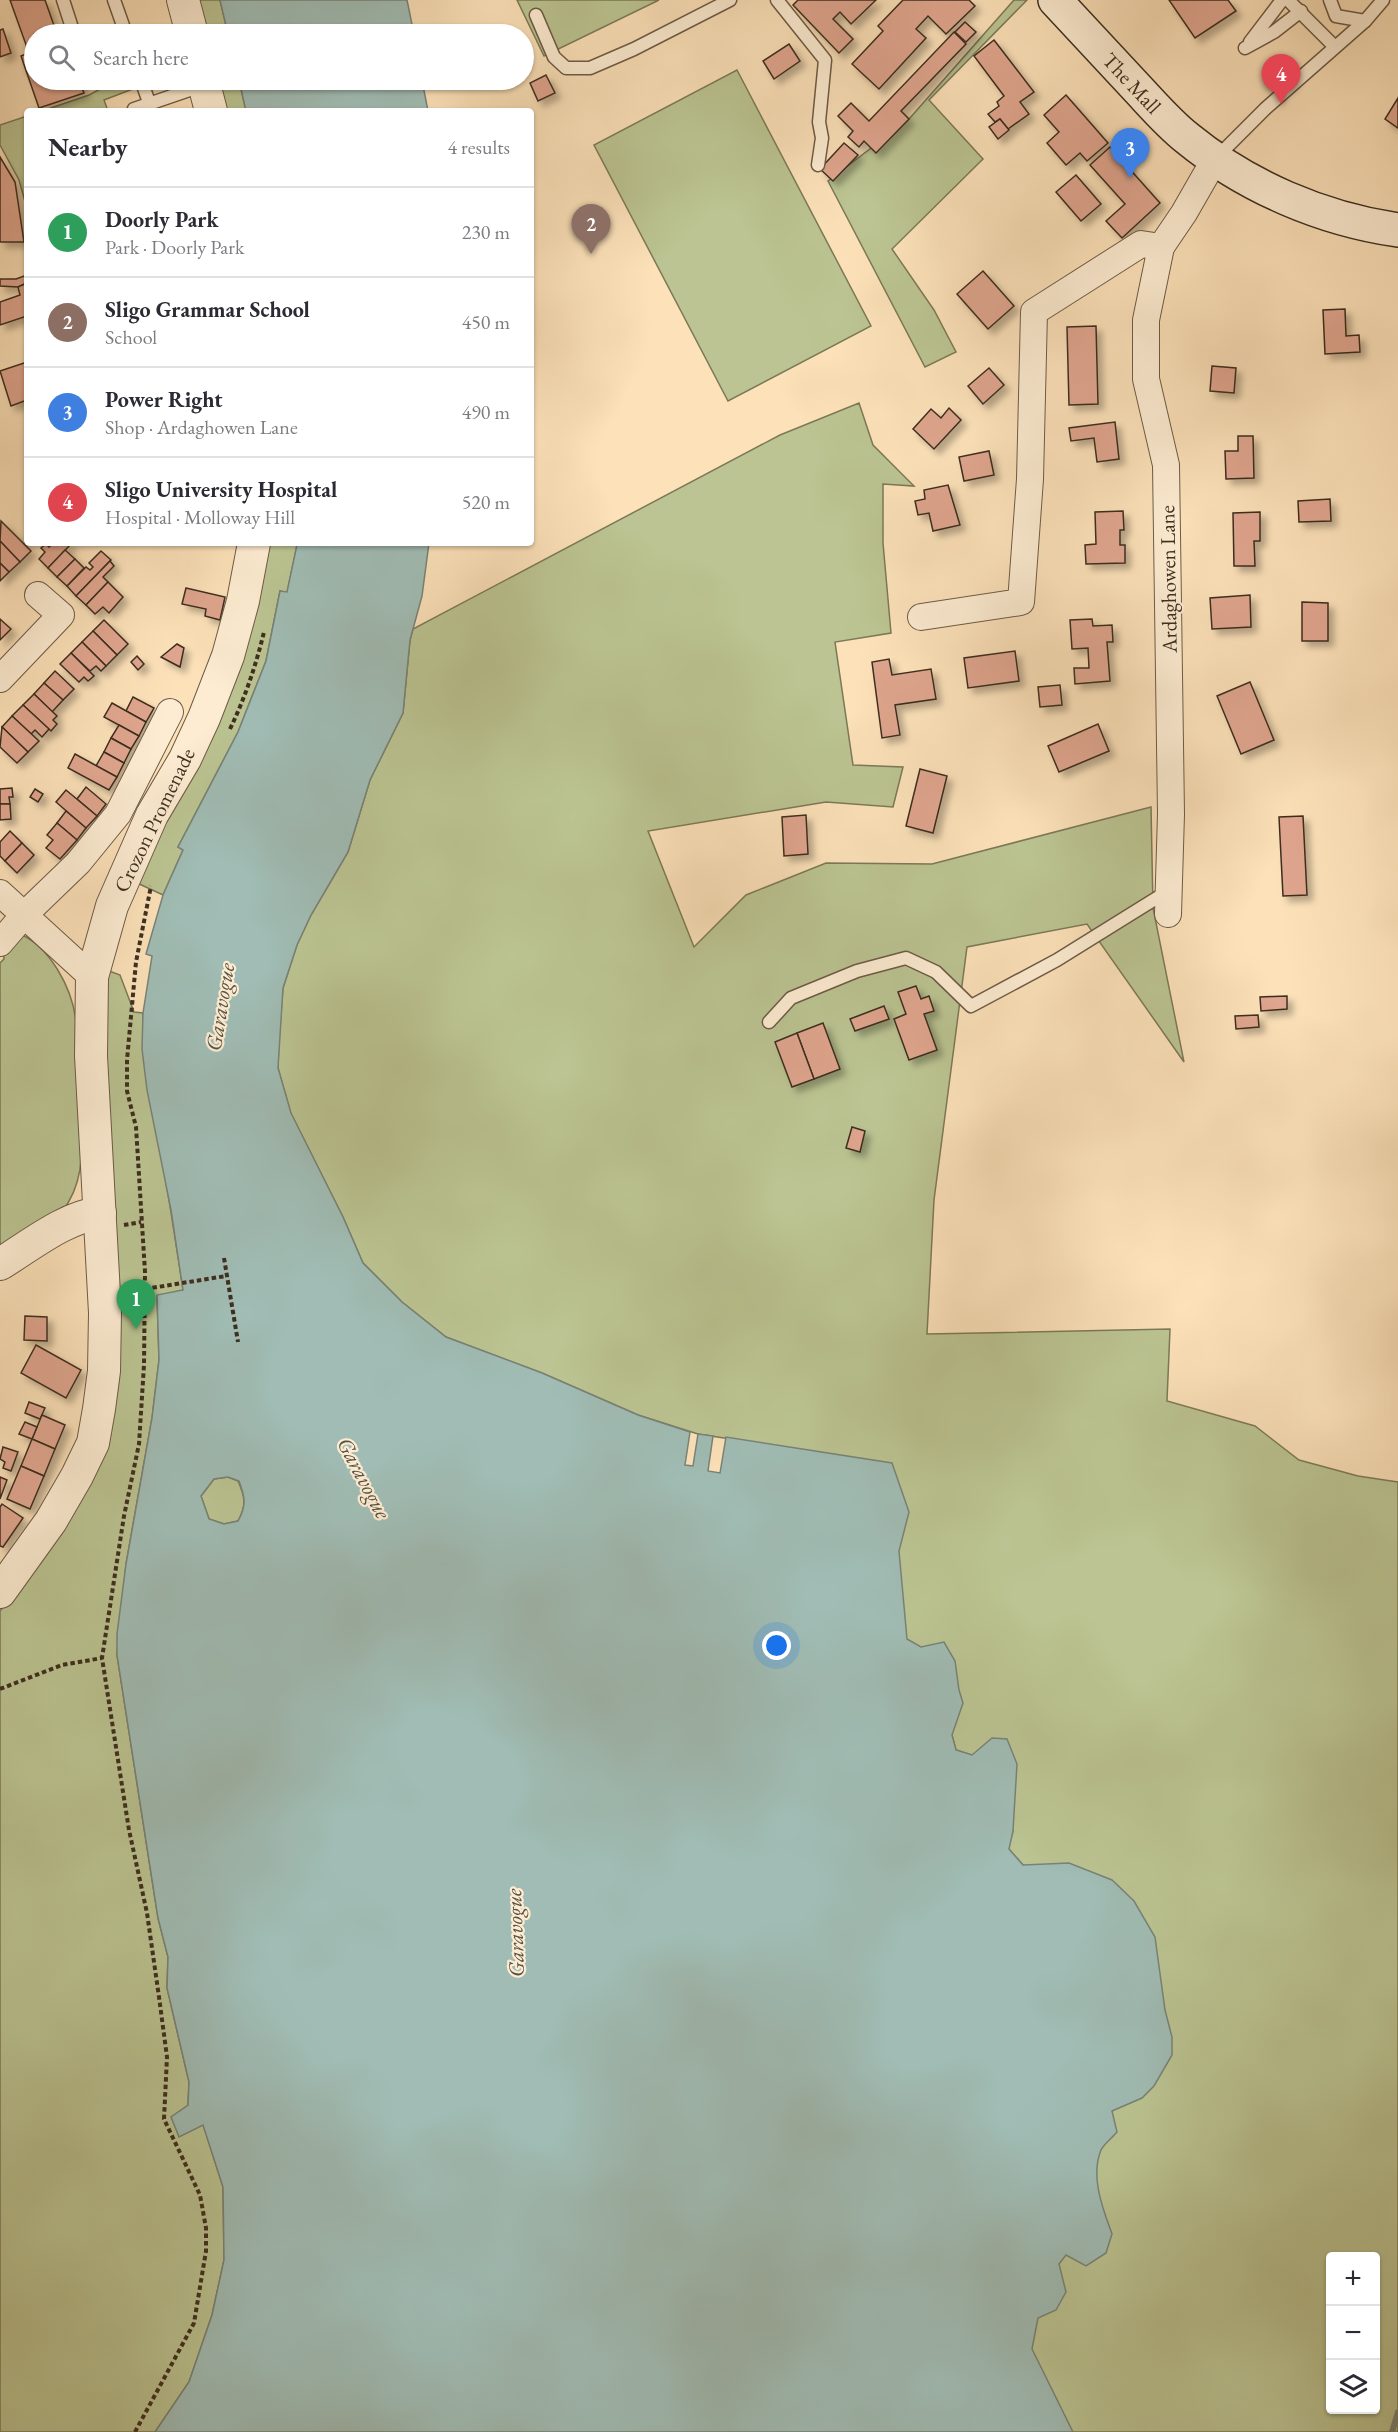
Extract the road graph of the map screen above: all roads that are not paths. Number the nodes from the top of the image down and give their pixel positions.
1 (63, 0) edge
2 (114, 0) edge
3 (183, 0) edge
4 (730, 0) edge
5 (777, 0) edge
6 (1055, 0) edge
7 (1282, 0) edge
8 (1288, 0) edge
9 (1330, 0) edge
10 (1383, 0) edge
11 (1301, 11) junction
12 (536, 15) dead end
13 (1365, 21) junction
14 (71, 24) edge
15 (122, 24) edge
16 (189, 24) edge
17 (1334, 46) junction
18 (145, 90) edge
19 (206, 92) edge
20 (150, 105) junction
21 (138, 108) edge
22 (1215, 159) junction
23 (818, 165) dead end
24 (1398, 230) edge
25 (1161, 247) junction
26 (253, 546) edge
27 (38, 595) dead end
28 (921, 617) dead end
29 (0, 679) edge
30 (170, 712) dead end
31 (0, 893) edge
32 (1169, 903) joint
33 (24, 915) junction
34 (0, 943) edge
35 (92, 976) junction
36 (769, 1022) dead end
37 (100, 1213) junction
38 (0, 1264) edge
39 (0, 1592) edge

1 - 14 lane
2 - 15 lane
3 - 16 street
4 - 12 lane
5 - 23 lane
6 - 22 main road, The Mall
7 - 11 lane
8 - 11 lane
9 - 13 lane
10 - 13 lane
11 - 17 lane
13 - 17 lane
17 - 22 lane
18 - 20 lane
19 - 20 lane
20 - 21 lane
22 - 24 main road, The Mall
22 - 25 street, Ardaghowen Lane
25 - 28 street
25 - 32 street, Ardaghowen Lane
26 - 35 street, Crozon Promenade
27 - 29 street
30 - 33 street
31 - 33 street
32 - 36 lane
33 - 34 street
33 - 35 street
35 - 37 street, Crozon Promenade
37 - 38 street
37 - 39 street, Crozon Promenade

